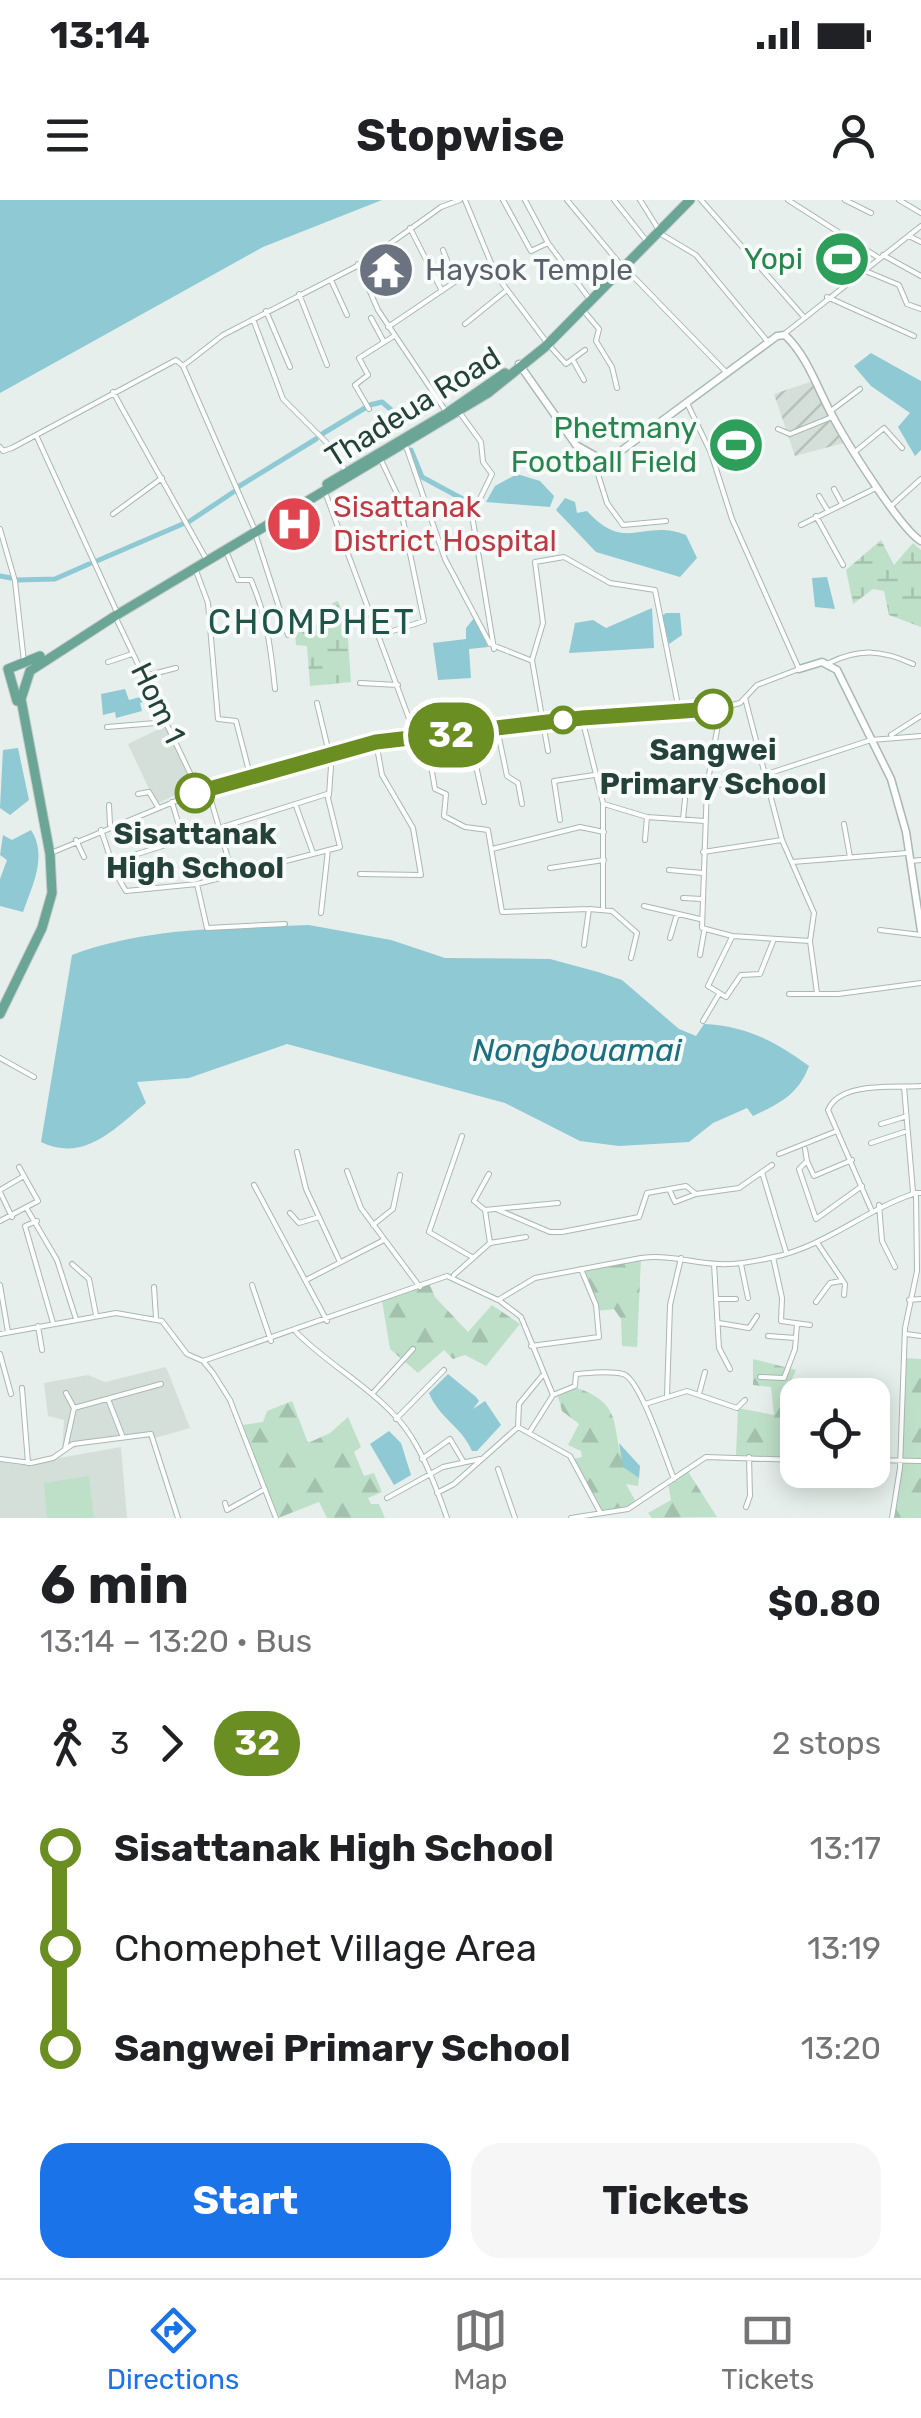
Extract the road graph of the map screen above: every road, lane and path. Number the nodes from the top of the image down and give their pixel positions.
1 (463, 200) edge
2 (503, 200) edge
3 (524, 200) edge
4 (567, 200) edge
5 (614, 200) edge
6 (640, 200) edge
7 (686, 200) edge
8 (701, 200) edge
9 (788, 200) edge
10 (846, 200) edge
11 (899, 200) edge
12 (871, 213) dead end
13 (921, 213) edge
14 (921, 226) edge
15 (410, 228) junction
16 (658, 229) junction
17 (910, 236) junction
18 (645, 238) junction
19 (921, 242) edge
20 (548, 243) junction
21 (442, 250) dead end
22 (881, 256) junction
23 (358, 264) junction
24 (492, 266) junction
25 (622, 266) junction
26 (863, 270) junction
27 (921, 276) edge
28 (332, 280) junction
29 (455, 281) junction
30 (506, 290) junction
31 (442, 291) junction
32 (299, 294) junction
33 (827, 297) junction
34 (588, 298) junction
35 (921, 309) edge
36 (583, 310) junction
37 (266, 312) junction
38 (347, 315) dead end
39 (803, 316) junction
40 (371, 318) dead end
41 (252, 319) junction
42 (464, 324) dead end
43 (388, 327) junction
44 (783, 335) junction
45 (394, 336) junction
46 (914, 336) dead end
47 (384, 342) junction
48 (547, 342) junction
49 (768, 342) junction
50 (584, 350) dead end
51 (574, 362) junction
52 (327, 365) dead end
53 (184, 366) junction
54 (520, 366) junction
55 (290, 367) dead end
56 (726, 373) junction
57 (584, 380) dead end
58 (617, 388) dead end
59 (860, 390) dead end
60 (114, 392) junction
61 (687, 403) junction
62 (368, 409) dead end
63 (460, 413) junction
64 (447, 414) junction
65 (831, 414) junction
66 (778, 429) dead end
67 (36, 435) junction
68 (406, 446) junction
69 (0, 447) edge
70 (902, 448) dead end
71 (856, 451) junction
72 (381, 460) junction
73 (600, 465) junction
74 (346, 472) junction
75 (162, 478) junction
76 (921, 479) edge
77 (878, 487) junction
78 (324, 489) junction
79 (834, 489) dead end
80 (819, 496) dead end
81 (842, 504) junction
82 (891, 506) junction
83 (449, 510) dead end
84 (828, 510) junction
85 (113, 514) dead end
86 (472, 515) junction
87 (816, 516) junction
88 (666, 521) dead end
89 (801, 525) dead end
90 (0, 529) edge
91 (254, 531) junction
92 (920, 542) edge
93 (226, 551) junction
94 (8, 554) junction
95 (205, 556) junction
96 (0, 557) edge
97 (843, 566) dead end
98 (196, 568) junction
99 (115, 613) junction
100 (288, 635) dead end
101 (380, 636) junction
102 (494, 648) junction
103 (134, 654) junction
104 (532, 660) junction
105 (108, 662) dead end
106 (23, 664) junction
107 (829, 664) junction
108 (913, 664) dead end
109 (176, 668) dead end
110 (799, 669) junction
111 (146, 676) junction
112 (26, 678) junction
113 (11, 682) junction
114 (360, 683) dead end
115 (398, 685) junction
116 (275, 689) dead end
117 (745, 698) junction
118 (317, 702) dead end
119 (721, 708) junction
120 (680, 710) junction
121 (921, 716) edge
122 (582, 718) junction
123 (168, 722) junction
124 (546, 722) junction
125 (108, 727) dead end
126 (497, 728) junction
127 (469, 733) junction
128 (921, 736) edge
129 (887, 737) junction
130 (419, 740) junction
131 (871, 740) junction
132 (376, 742) junction
133 (27, 743) junction
134 (548, 751) dead end
135 (330, 752) junction
136 (594, 775) junction
137 (768, 776) junction
138 (250, 777) junction
139 (707, 786) junction
140 (208, 789) junction
141 (199, 792) junction
142 (138, 794) dead end
143 (329, 795) junction
144 (685, 799) dead end
145 (172, 802) junction
146 (484, 802) dead end
147 (603, 803) junction
148 (295, 804) junction
149 (522, 804) dead end
150 (110, 805) dead end
151 (158, 808) junction
152 (647, 817) junction
153 (683, 819) junction
154 (560, 820) dead end
155 (705, 821) junction
156 (844, 824) dead end
157 (110, 825) junction
158 (219, 828) junction
159 (101, 830) junction
160 (604, 832) junction
161 (183, 839) junction
162 (76, 840) junction
163 (645, 840) dead end
164 (782, 840) junction
165 (490, 849) junction
166 (328, 850) junction
167 (704, 852) junction
168 (312, 853) junction
169 (50, 854) junction
170 (84, 857) dead end
171 (850, 857) junction
172 (910, 857) junction
173 (604, 860) junction
174 (921, 860) edge
175 (112, 862) junction
176 (792, 862) junction
177 (550, 868) dead end
178 (669, 870) dead end
179 (232, 872) junction
180 (703, 873) junction
181 (360, 874) dead end
182 (197, 884) junction
183 (683, 898) dead end
184 (702, 898) junction
185 (644, 906) dead end
186 (918, 908) edge
187 (589, 909) junction
188 (604, 909) junction
189 (322, 913) dead end
190 (678, 914) junction
191 (700, 918) junction
192 (285, 924) dead end
193 (880, 930) dead end
194 (704, 932) junction
195 (921, 933) edge
196 (732, 936) junction
197 (670, 938) dead end
198 (774, 939) junction
199 (810, 942) junction
200 (584, 945) dead end
201 (700, 955) dead end
202 (631, 958) dead end
203 (921, 983) edge
204 (817, 993) junction
205 (719, 994) junction
206 (790, 994) dead end
207 (0, 1014) edge
208 (703, 1020) dead end
209 (0, 1058) edge
210 (34, 1078) dead end
211 (921, 1086) edge
212 (904, 1087) junction
213 (904, 1117) junction
214 (880, 1124) dead end
215 (837, 1131) junction
216 (906, 1132) junction
217 (462, 1136) dead end
218 (871, 1143) dead end
219 (805, 1148) dead end
220 (297, 1152) dead end
221 (779, 1154) dead end
222 (807, 1160) junction
223 (852, 1160) junction
224 (772, 1165) dead end
225 (19, 1167) dead end
226 (347, 1171) dead end
227 (762, 1172) junction
228 (489, 1174) dead end
229 (24, 1176) junction
230 (400, 1176) dead end
231 (254, 1186) dead end
232 (862, 1186) junction
233 (670, 1190) junction
234 (0, 1191) edge
235 (917, 1193) edge
236 (696, 1194) junction
237 (558, 1204) dead end
238 (880, 1205) junction
239 (496, 1208) junction
240 (28, 1209) junction
241 (485, 1210) junction
242 (872, 1210) junction
243 (290, 1213) dead end
244 (319, 1217) junction
245 (12, 1218) junction
246 (37, 1221) junction
247 (0, 1222) edge
248 (373, 1225) junction
249 (526, 1237) dead end
250 (384, 1240) junction
251 (490, 1243) junction
252 (818, 1244) junction
253 (786, 1254) junction
254 (472, 1257) junction
255 (919, 1257) edge
256 (681, 1258) junction
257 (773, 1258) junction
258 (340, 1262) junction
259 (741, 1262) junction
260 (72, 1264) dead end
261 (714, 1264) junction
262 (896, 1266) dead end
263 (580, 1268) junction
264 (454, 1276) junction
265 (306, 1280) junction
266 (843, 1281) junction
267 (0, 1285) edge
268 (252, 1285) dead end
269 (420, 1286) junction
270 (154, 1287) dead end
271 (844, 1296) dead end
272 (718, 1298) junction
273 (736, 1298) dead end
274 (748, 1298) dead end
275 (921, 1299) edge
276 (498, 1300) junction
277 (909, 1300) junction
278 (816, 1302) dead end
279 (96, 1315) junction
280 (756, 1316) dead end
281 (156, 1318) junction
282 (76, 1319) junction
283 (327, 1320) junction
284 (719, 1323) junction
285 (53, 1324) junction
286 (797, 1324) junction
287 (810, 1325) dead end
288 (38, 1326) junction
289 (8, 1332) junction
290 (296, 1332) junction
291 (0, 1334) edge
292 (905, 1334) junction
293 (768, 1336) dead end
294 (921, 1336) edge
295 (796, 1338) junction
296 (271, 1341) junction
297 (531, 1346) junction
298 (42, 1350) dead end
299 (413, 1350) dead end
300 (0, 1354) edge
301 (203, 1361) junction
302 (444, 1370) dead end
303 (730, 1370) dead end
304 (705, 1372) dead end
305 (543, 1375) junction
306 (760, 1377) dead end
307 (161, 1384) dead end
308 (22, 1388) dead end
309 (66, 1393) dead end
310 (12, 1394) dead end
311 (699, 1394) junction
312 (372, 1395) junction
313 (552, 1395) junction
314 (667, 1396) junction
315 (108, 1398) junction
316 (745, 1400) dead end
317 (644, 1404) junction
318 (74, 1408) junction
319 (396, 1419) junction
320 (518, 1427) junction
321 (529, 1434) junction
322 (122, 1435) junction
323 (66, 1449) junction
324 (749, 1456) junction
325 (0, 1459) edge
326 (422, 1459) junction
327 (480, 1459) junction
328 (780, 1459) edge
329 (890, 1459) edge
330 (900, 1459) junction
331 (464, 1461) junction
332 (921, 1461) edge
333 (28, 1462) junction
334 (498, 1470) dead end
335 (429, 1476) junction
336 (674, 1479) junction
337 (265, 1489) junction
338 (437, 1493) junction
339 (387, 1498) dead end
340 (224, 1503) dead end
341 (746, 1506) dead end
342 (628, 1509) junction
343 (600, 1512) junction
344 (178, 1518) edge
345 (276, 1518) edge
346 (447, 1518) edge
347 (515, 1518) edge
348 (570, 1518) edge
349 (632, 1518) edge
350 (892, 1518) edge

1 - 15 street
1 - 24 street
2 - 20 street
3 - 20 street
4 - 25 street
5 - 18 street
6 - 16 street
7 - 16 main road, Thadeua Road
8 - 39 street
9 - 22 street
10 - 12 street
11 - 13 street
14 - 17 street
15 - 23 street
15 - 31 street
16 - 18 main road, Thadeua Road
16 - 25 main road, Thadeua Road
16 - 49 street
17 - 19 street
17 - 22 street
18 - 25 main road, Thadeua Road
20 - 34 street
21 - 29 street
22 - 26 street
22 - 27 street
23 - 28 street
23 - 43 street
24 - 29 street
24 - 30 street
25 - 34 main road, Thadeua Road
25 - 36 main road, Thadeua Road
25 - 56 street
26 - 33 street
26 - 35 street
28 - 32 street
28 - 38 street
29 - 31 street
30 - 42 street
30 - 48 street
31 - 43 street
32 - 37 street
32 - 52 street
33 - 39 street
33 - 46 street
34 - 48 main road, Thadeua Road
36 - 48 main road, Thadeua Road
36 - 58 street
37 - 41 street
37 - 55 street
39 - 44 street
40 - 47 street
41 - 53 street
41 - 74 street
43 - 45 street
44 - 49 street
44 - 65 street
45 - 47 street
45 - 64 street
47 - 62 street
48 - 51 street
48 - 54 main road, Thadeua Road
49 - 56 street
50 - 51 street
51 - 57 street
53 - 60 street
53 - 91 street
54 - 63 main road, Thadeua Road
54 - 64 main road, Thadeua Road
54 - 73 street
56 - 61 street
59 - 65 street
60 - 67 street
60 - 75 street
61 - 73 street
61 - 110 street
63 - 68 main road, Thadeua Road
63 - 86 street
64 - 74 main road, Thadeua Road
65 - 66 street
65 - 71 street
67 - 69 street
67 - 99 street, Hom 1
68 - 72 main road, Thadeua Road
68 - 102 street
70 - 71 street
71 - 77 street
72 - 78 main road, Thadeua Road
72 - 101 street
73 - 88 street
74 - 78 main road, Thadeua Road
75 - 85 street
75 - 95 street
76 - 82 street
77 - 81 street
77 - 82 street
78 - 91 main road, Thadeua Road
78 - 101 street
79 - 81 street
80 - 84 street
81 - 84 street
82 - 92 street
83 - 86 street
84 - 87 street
86 - 102 street
87 - 89 street
87 - 97 street
90 - 94 street
91 - 93 main road, Thadeua Road
91 - 95 main road, Thadeua Road
91 - 100 street
93 - 98 main road, Thadeua Road
93 - 116 street
94 - 96 street
94 - 106 street
95 - 99 main road, Thadeua Road
98 - 99 main road, Thadeua Road
98 - 138 street
99 - 103 street, Hom 1
99 - 106 main road, Thadeua Road
99 - 112 main road, Thadeua Road
101 - 115 street
102 - 104 street
103 - 105 street
103 - 111 street, Hom 1
104 - 120 street
104 - 124 street
106 - 112 main road
106 - 113 main road
107 - 108 street
107 - 110 street
107 - 131 street
109 - 111 street
110 - 117 street
111 - 123 street, Hom 1
112 - 113 main road
112 - 133 main road
113 - 133 main road
114 - 115 street
115 - 130 street
117 - 119 street
117 - 137 street
118 - 135 street
119 - 120 street
119 - 139 street
120 - 122 street
121 - 129 street
122 - 124 street
122 - 136 street
123 - 125 street
123 - 141 street, Hom 1
124 - 126 street
124 - 134 street
126 - 127 street
126 - 149 street
127 - 130 street
127 - 146 street
128 - 129 street
129 - 131 street
130 - 132 street
130 - 165 street
131 - 137 street
131 - 172 street
132 - 135 street
132 - 181 street
133 - 169 main road
135 - 138 street
135 - 143 street
136 - 147 street
136 - 154 street
137 - 139 street
137 - 164 street
138 - 140 street
139 - 155 street
140 - 141 street
140 - 158 street
141 - 145 street
142 - 151 street
143 - 148 street
143 - 166 street
144 - 153 street
145 - 151 street
145 - 161 street
147 - 152 street
147 - 160 street
148 - 158 street
148 - 168 street
150 - 157 street
151 - 157 street
152 - 153 street
152 - 163 street
153 - 155 street
155 - 167 street
156 - 171 street
157 - 159 street
158 - 161 street
158 - 179 street
159 - 162 street
159 - 175 street
160 - 165 street
160 - 173 street
161 - 175 street
162 - 169 street
162 - 170 street
164 - 167 street
164 - 176 street
165 - 187 street
166 - 168 street
166 - 189 street
167 - 180 street
168 - 179 street
169 - 207 main road
171 - 172 street
171 - 176 street
172 - 174 street
172 - 186 street
173 - 177 street
173 - 188 street
175 - 182 street
176 - 199 street
178 - 180 street
179 - 182 street
180 - 184 street
182 - 192 street
183 - 184 street
184 - 191 street
185 - 190 street
186 - 195 street
187 - 188 street
187 - 200 street
188 - 202 street
190 - 191 street
190 - 197 street
191 - 194 street
193 - 195 street
194 - 196 street
194 - 201 street
196 - 198 street
196 - 205 street
198 - 199 street
198 - 205 street
199 - 204 street
203 - 204 street
204 - 206 street
205 - 208 street
209 - 210 street
211 - 212 street
212 - 213 street
212 - 215 street
213 - 214 street
213 - 216 street
215 - 221 street
215 - 223 street
216 - 218 street
216 - 235 street
217 - 254 street
219 - 222 street
220 - 244 street
222 - 223 street
222 - 232 street
223 - 232 street
224 - 227 street
225 - 229 street
226 - 248 street
227 - 236 street
227 - 253 street
228 - 241 street
229 - 234 street
229 - 240 street
230 - 248 street
231 - 265 street
232 - 242 street
233 - 236 street
233 - 236 street
233 - 239 street
234 - 245 street
235 - 238 street
235 - 255 street
237 - 239 street
238 - 242 street
238 - 262 street
239 - 241 street
240 - 245 street
240 - 246 street
241 - 251 street
242 - 252 street
243 - 244 street
244 - 258 street
245 - 247 street
246 - 282 street
246 - 285 street
248 - 250 street
249 - 251 street
250 - 258 street
250 - 269 street
251 - 254 street
252 - 253 street
252 - 266 street
253 - 257 street
254 - 264 street
255 - 277 street
256 - 261 street
256 - 263 street
256 - 314 street
257 - 259 street
257 - 286 street
258 - 265 street
259 - 261 street
259 - 274 street
260 - 279 street
261 - 272 street
263 - 276 street
263 - 297 street
264 - 269 street
264 - 276 street
265 - 283 street
266 - 271 street
266 - 278 street
267 - 289 street
268 - 296 street
269 - 283 street
270 - 281 street
272 - 273 street
272 - 284 street
275 - 277 street
276 - 297 street
277 - 292 street
279 - 281 street
279 - 282 street
280 - 284 street
281 - 301 street
282 - 285 street
283 - 290 street
284 - 303 street
285 - 288 street
286 - 287 street
286 - 295 street
288 - 289 street
288 - 298 street
289 - 291 street
290 - 296 street
290 - 312 street
292 - 294 street
292 - 330 street
293 - 295 street
295 - 306 street
296 - 301 street
297 - 305 street
299 - 312 street
300 - 310 street
301 - 337 street
302 - 319 street
304 - 311 street
305 - 313 street
305 - 320 street
307 - 315 street
308 - 333 street
309 - 318 street
311 - 314 street
311 - 316 street
312 - 319 street
313 - 317 street
313 - 321 street
314 - 317 street
315 - 318 street
315 - 322 street
317 - 336 street
318 - 323 street
319 - 326 street
320 - 321 street
320 - 327 street
321 - 343 street
322 - 323 street
322 - 344 street
323 - 333 street
324 - 328 street
324 - 336 street
324 - 341 street
325 - 333 street
326 - 331 street
326 - 335 street
327 - 331 street
327 - 338 street
329 - 330 street
330 - 332 street
330 - 350 street
331 - 335 street
334 - 347 street
335 - 338 street
335 - 339 street
336 - 342 street
337 - 340 street
337 - 345 street
338 - 346 street
342 - 343 street
342 - 349 street
343 - 348 street

